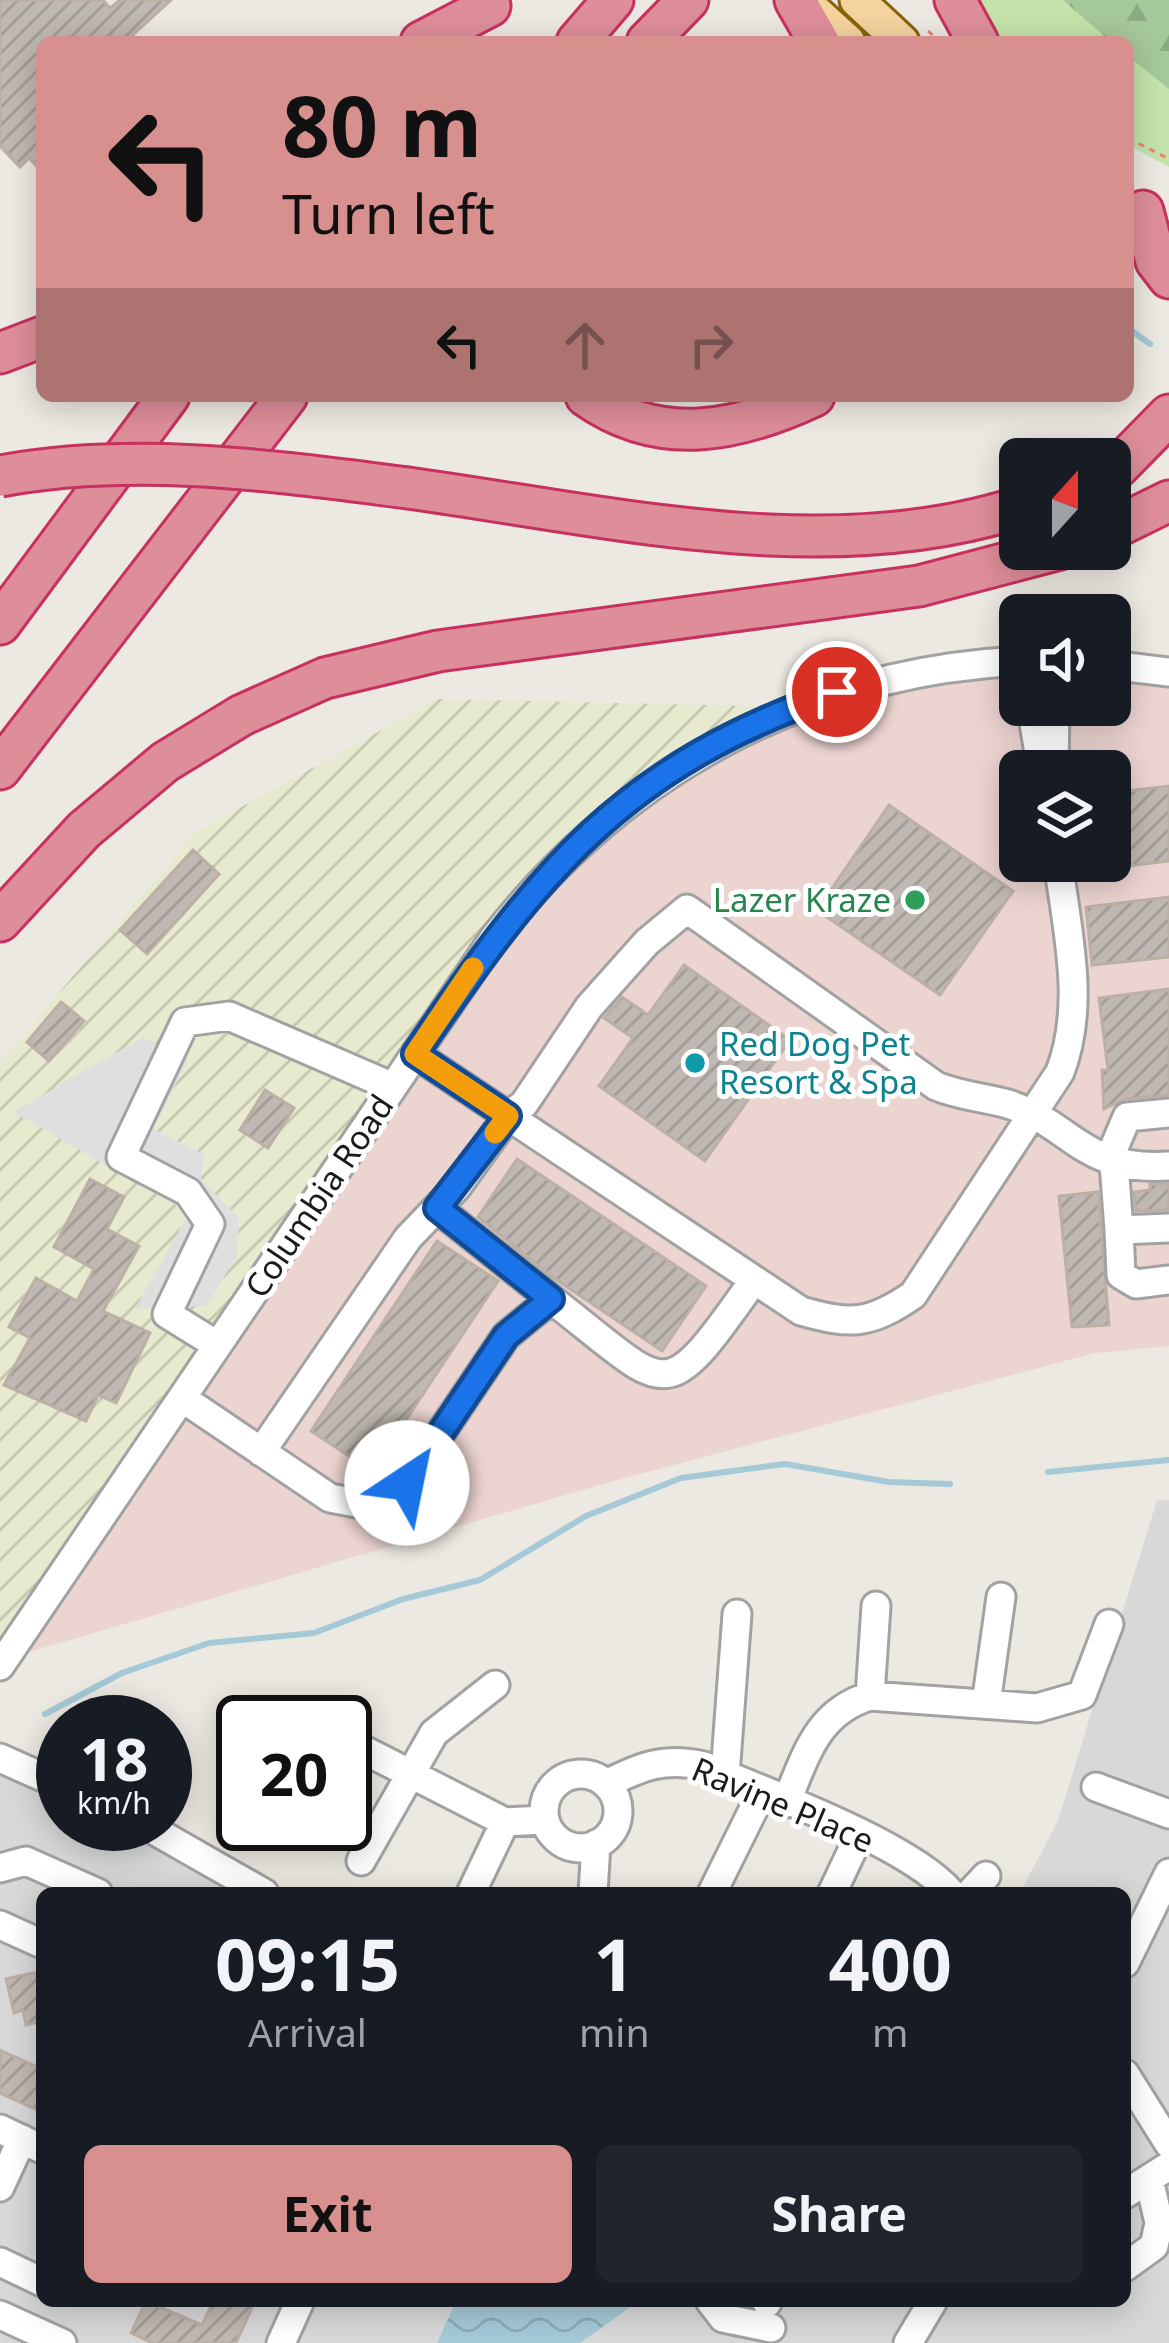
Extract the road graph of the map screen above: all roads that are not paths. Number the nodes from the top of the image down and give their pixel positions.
1 (614, 0) edge
2 (688, 0) edge
3 (798, 0) edge
4 (857, 0) edge
5 (955, 0) edge
6 (494, 3) edge
7 (432, 36) edge
8 (465, 36) edge
9 (582, 36) edge
10 (653, 36) edge
11 (815, 36) edge
12 (841, 36) edge
13 (896, 36) edge
14 (975, 36) edge
15 (1147, 212) edge
16 (1169, 278) edge
17 (36, 339) edge
18 (0, 353) edge
19 (165, 402) edge
20 (282, 402) edge
21 (595, 402) edge
22 (798, 402) edge
23 (1169, 415) edge
24 (1169, 447) edge
25 (1131, 452) edge
26 (1131, 462) edge
27 (0, 476) edge
28 (1169, 501) edge
29 (999, 512) edge
30 (1131, 520) edge
31 (999, 565) edge
32 (0, 625) edge
33 (999, 663) edge
34 (1131, 667) edge
35 (1169, 672) edge
36 (0, 770) edge
37 (1061, 882) edge
38 (0, 921) edge
39 (415, 1054) junction
40 (392, 1087) junction
41 (1169, 1113) edge
42 (1031, 1115) junction
43 (508, 1116) junction
44 (1114, 1160) junction
45 (1169, 1166) edge
46 (437, 1208) junction
47 (1169, 1228) edge
48 (1119, 1230) junction
49 (754, 1280) junction
50 (1169, 1280) edge
51 (551, 1299) junction
52 (218, 1346) junction
53 (182, 1398) junction
54 (261, 1452) junction
55 (1001, 1597) dead end
56 (876, 1606) dead end
57 (737, 1614) dead end
58 (1109, 1624) dead end
59 (0, 1666) edge
60 (495, 1685) dead end
61 (870, 1696) junction
62 (986, 1704) junction
63 (372, 1753) edge
64 (0, 1758) edge
65 (410, 1771) junction
66 (36, 1774) edge
67 (725, 1775) junction
68 (606, 1784) junction
69 (1096, 1787) dead end
70 (774, 1797) junction
71 (1169, 1814) edge
72 (544, 1820) junction
73 (505, 1822) junction
74 (859, 1836) junction
75 (596, 1844) junction
76 (190, 1851) edge
77 (361, 1861) dead end
78 (0, 1868) edge
79 (1169, 1873) edge
80 (81, 1887) edge
81 (253, 1887) edge
82 (474, 1887) edge
83 (593, 1887) edge
84 (716, 1887) edge
85 (835, 1887) edge
86 (945, 1887) edge
87 (0, 1925) edge
88 (36, 1940) edge
89 (1131, 1952) edge
90 (1135, 2112) edge
91 (21, 2139) edge
92 (1169, 2144) edge
93 (1148, 2180) edge
94 (0, 2187) edge
95 (0, 2262) edge
96 (1131, 2263) edge
97 (36, 2279) edge
98 (38, 2307) edge
99 (297, 2307) edge
100 (715, 2307) edge
101 (930, 2307) edge
102 (0, 2315) edge
103 (770, 2315) edge
104 (28, 2328) junction
105 (62, 2343) edge
106 (281, 2343) edge
107 (908, 2343) edge

1 - 9 highway
2 - 10 highway
3 - 11 highway
3 - 12 main road
4 - 13 main road
5 - 14 highway
6 - 7 highway
6 - 8 highway
15 - 16 highway
17 - 18 highway
19 - 32 highway
20 - 36 highway
21 - 22 highway
23 - 25 highway
24 - 26 highway
27 - 29 highway, bridge
28 - 30 highway
31 - 38 highway
33 - 39 street, Columbia Road
34 - 35 street
37 - 42 street
39 - 40 street, Columbia Road
39 - 43 street
40 - 52 street, Columbia Road
40 - 52 street
41 - 44 street
42 - 43 street
42 - 44 street
42 - 49 street
43 - 46 street
43 - 49 street
44 - 45 street
44 - 48 street
46 - 51 street
46 - 54 street
47 - 48 street
48 - 50 street
49 - 51 street
51 - 54 street
52 - 53 street, Columbia Road
53 - 54 street
53 - 59 street, Columbia Road
55 - 62 street
56 - 61 street
57 - 67 street
58 - 62 street
60 - 65 street
61 - 62 street
61 - 70 street
63 - 65 street
64 - 66 street
65 - 73 street
65 - 77 street
67 - 68 street, Ravine Place
67 - 70 street, Ravine Place
68 - 72 street
68 - 75 street
69 - 71 street
70 - 74 street, Ravine Place
70 - 84 street
72 - 73 street
72 - 75 street
73 - 82 street
74 - 85 street
74 - 86 street, Ravine Place
75 - 83 street
76 - 81 street
78 - 80 street
79 - 89 street
87 - 88 street
90 - 92 street
91 - 94 street
93 - 96 street
95 - 97 street
98 - 104 street
99 - 106 street
100 - 103 street
101 - 107 street
102 - 104 street
104 - 105 street

